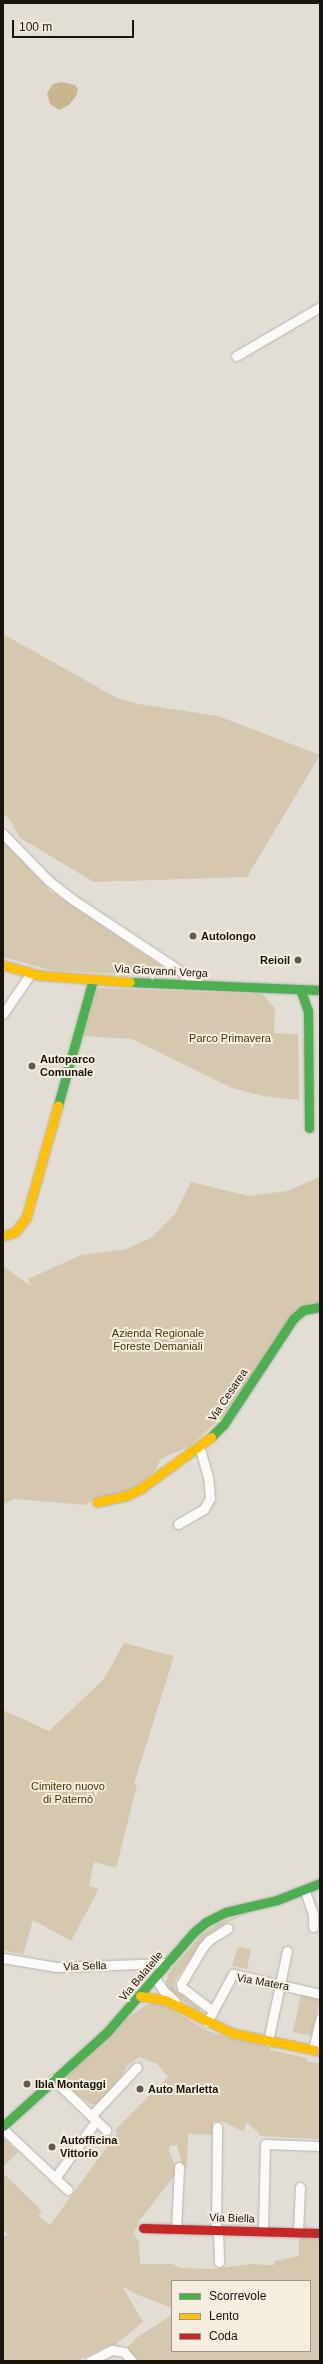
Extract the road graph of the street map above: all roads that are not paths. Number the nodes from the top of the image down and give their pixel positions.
1 (320, 307) edge
2 (236, 356) dead end
3 (3, 834) edge
4 (3, 964) edge
5 (31, 973) junction
6 (93, 980) junction
7 (201, 985) junction
8 (300, 989) junction
9 (317, 990) edge
10 (308, 1011) junction
11 (3, 1014) edge
12 (309, 1128) dead end
13 (3, 1236) edge
14 (320, 1307) edge
15 (199, 1446) junction
16 (97, 1502) dead end
17 (178, 1524) dead end
18 (320, 1884) edge
19 (305, 1890) junction
20 (313, 1927) dead end
21 (228, 1928) dead end
22 (287, 1951) dead end
23 (3, 1958) edge
24 (168, 1963) junction
25 (155, 1978) junction
26 (280, 1985) junction
27 (320, 1994) edge
28 (140, 1996) junction
29 (188, 2010) junction
30 (213, 2011) junction
31 (320, 2019) edge
32 (208, 2022) junction
33 (268, 2041) junction
34 (316, 2050) edge
35 (137, 2067) dead end
36 (53, 2080) junction
37 (94, 2119) junction
38 (218, 2127) dead end
39 (3, 2128) edge
40 (106, 2130) dead end
41 (320, 2146) edge
42 (179, 2167) dead end
43 (55, 2178) junction
44 (300, 2187) dead end
45 (68, 2190) dead end
46 (143, 2228) dead end
47 (176, 2229) junction
48 (217, 2230) junction
49 (262, 2231) junction
50 (298, 2232) junction
51 (320, 2232) edge
52 (219, 2262) dead end
53 (90, 2361) edge
54 (132, 2361) edge

1 - 2 street
3 - 7 street
4 - 5 street, Via Giovanni Verga
5 - 6 street, Via Giovanni Verga
5 - 11 street
6 - 7 street, Via Giovanni Verga
6 - 13 street
7 - 8 street, Via Giovanni Verga
8 - 9 street, Via Giovanni Verga
8 - 10 street
9 - 10 street
10 - 12 street
14 - 15 street, Via Cesarea
15 - 16 street, Via Cesarea
15 - 17 street
18 - 19 street, Via Balatelle
19 - 20 street
19 - 24 street, Via Balatelle
21 - 30 street
22 - 26 street
23 - 24 street, Via Sella
24 - 25 street, Via Balatelle
25 - 28 street, Via Balatelle
25 - 29 street
26 - 27 street, Via Matera
26 - 30 street, Via Matera
26 - 33 street
28 - 29 street
28 - 36 street, Via Balatelle
29 - 32 street
30 - 32 street, Via Matera
31 - 34 street
32 - 33 street
33 - 34 street
35 - 37 street
36 - 37 street
36 - 39 street, Via Balatelle
37 - 40 street
37 - 43 street
38 - 48 street
39 - 43 street
41 - 49 street
42 - 47 street
43 - 45 street
44 - 50 street
46 - 47 street, Via Biella
47 - 48 street, Via Biella
48 - 49 street, Via Biella
48 - 52 street
49 - 50 street, Via Biella
50 - 51 street, Via Biella
53 - 54 street

